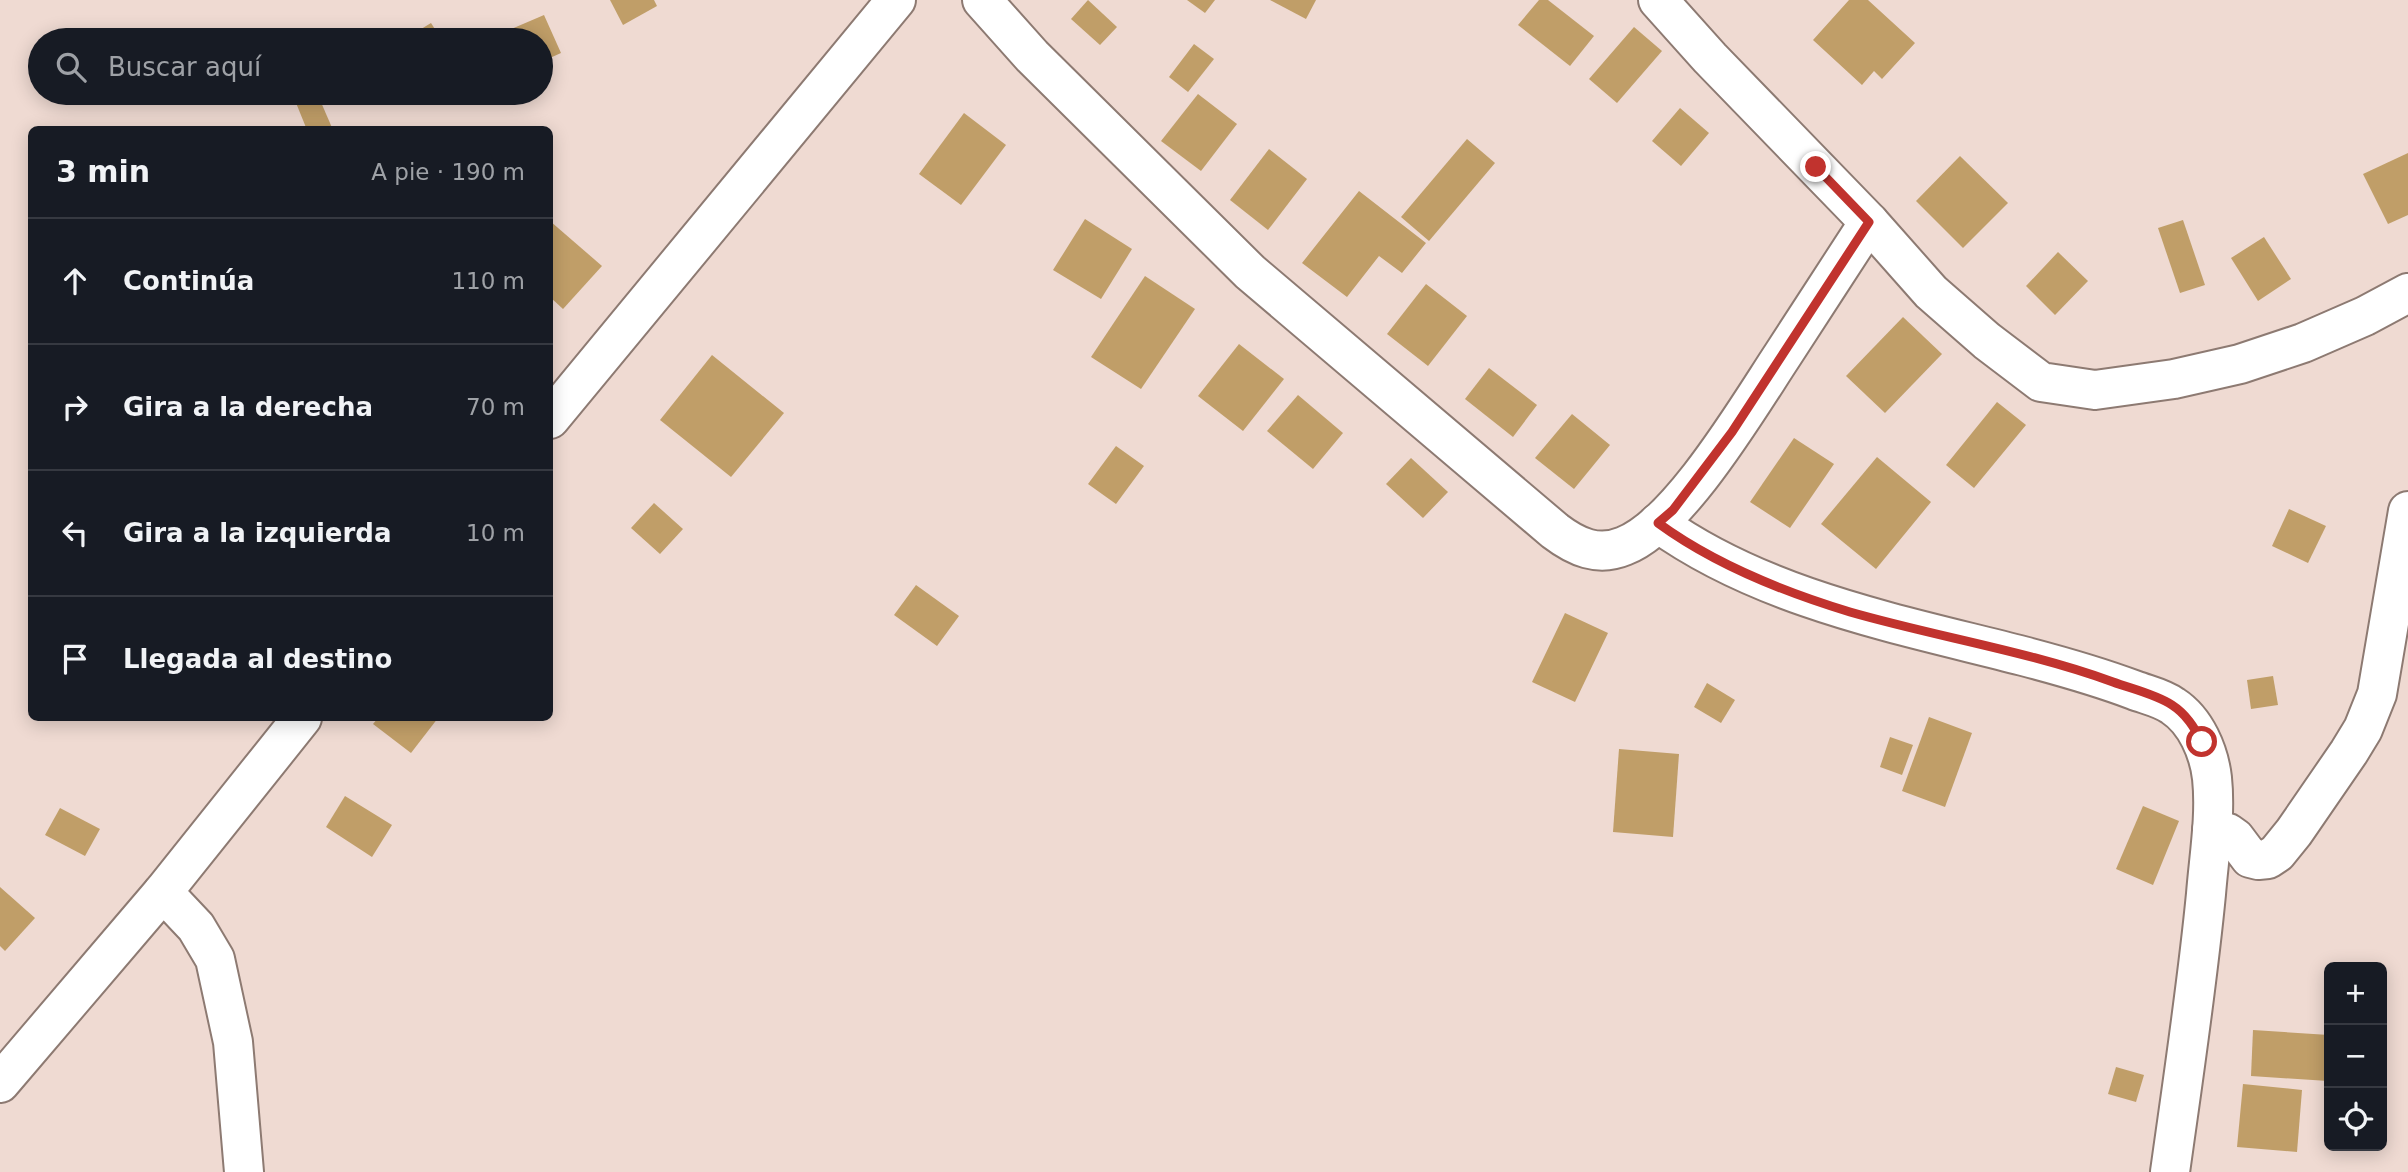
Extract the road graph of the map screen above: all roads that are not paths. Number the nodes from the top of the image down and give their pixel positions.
1 (896, 0) edge
2 (982, 0) edge
3 (1658, 0) edge
4 (1869, 222) junction
5 (2408, 293) edge
6 (553, 415) edge
7 (2408, 511) edge
8 (1658, 523) junction
9 (300, 721) edge
10 (2212, 830) junction
11 (163, 892) junction
12 (0, 1083) edge
13 (244, 1172) edge
14 (2170, 1172) edge

1 - 6 street
2 - 8 street
3 - 4 street
4 - 5 street
4 - 8 street
7 - 10 street
8 - 10 street
9 - 11 street
10 - 14 street
11 - 12 street
11 - 13 street

